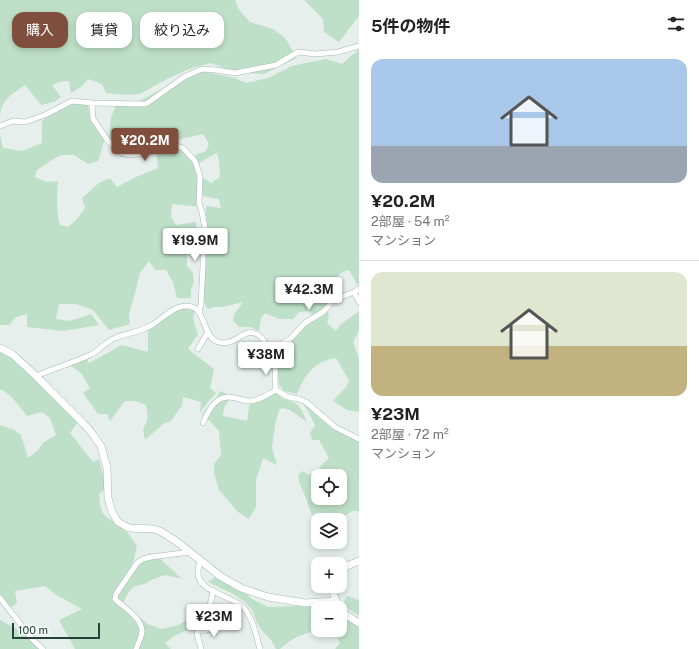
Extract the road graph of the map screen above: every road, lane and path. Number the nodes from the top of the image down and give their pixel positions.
1 (359, 46) edge
2 (92, 103) junction
3 (0, 126) edge
4 (357, 291) edge
5 (359, 302) edge
6 (199, 312) junction
7 (208, 332) junction
8 (0, 348) edge
9 (198, 349) dead end
10 (270, 351) junction
11 (36, 376) junction
12 (276, 390) junction
13 (203, 423) dead end
14 (359, 439) edge
15 (190, 552) junction
16 (200, 561) junction
17 (359, 561) edge
18 (347, 566) edge
19 (212, 590) junction
20 (333, 593) edge
21 (0, 598) edge
22 (336, 601) edge
23 (311, 602) edge
24 (347, 616) edge
25 (225, 621) dead end
26 (359, 623) edge
27 (198, 630) junction
28 (43, 649) edge
29 (136, 649) edge
30 (201, 649) edge
31 (260, 649) edge

1 - 2 street
2 - 3 street
2 - 6 street
4 - 5 street
4 - 10 street
6 - 7 street
6 - 11 street
7 - 9 street
7 - 10 street
8 - 11 street
10 - 12 street
11 - 15 street
12 - 13 street
12 - 14 street
15 - 16 street
15 - 29 street
16 - 19 street
16 - 23 street
17 - 18 street
19 - 27 street
19 - 31 street
20 - 22 street
21 - 28 street
24 - 26 street
25 - 27 street
27 - 30 street

